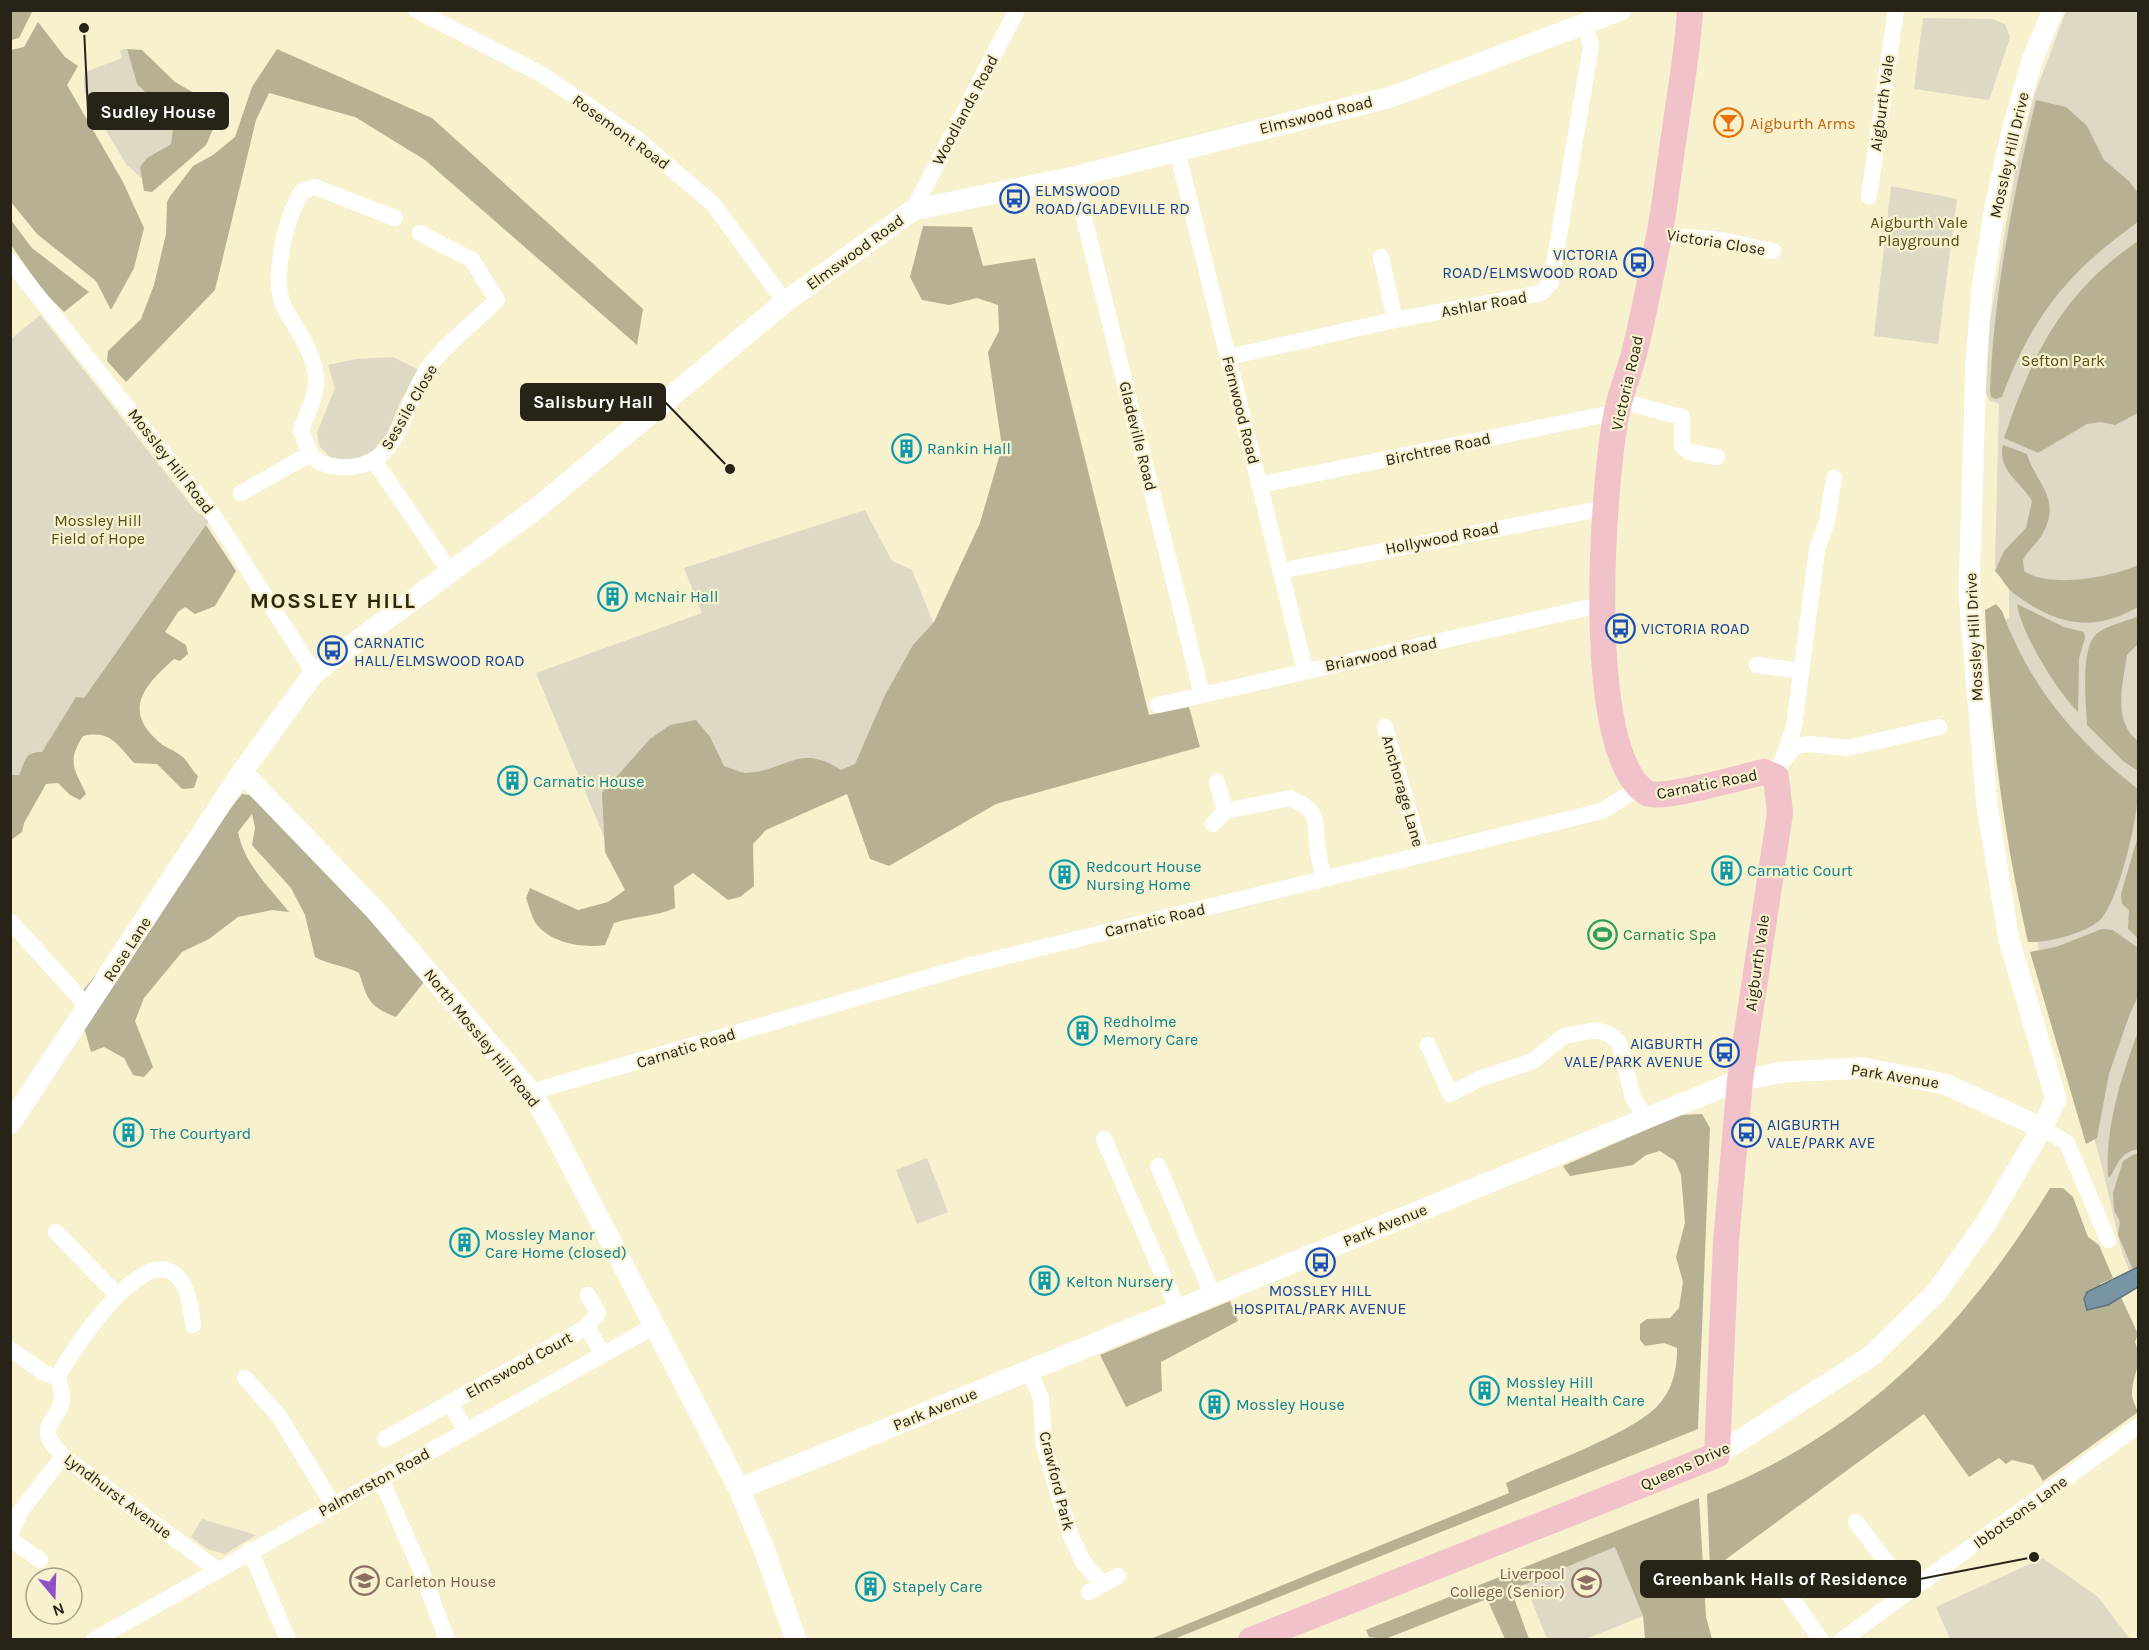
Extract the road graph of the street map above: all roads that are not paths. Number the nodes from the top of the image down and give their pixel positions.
1 (416, 10) edge
2 (1017, 10) edge
3 (1621, 10) edge
4 (1690, 10) edge
5 (1896, 10) edge
6 (2053, 10) edge
7 (1586, 26) junction
8 (1177, 150) junction
9 (1074, 177) junction
10 (1869, 196) dead end
11 (912, 210) junction
12 (395, 218) dead end
13 (420, 233) dead end
14 (1659, 234) junction
15 (1773, 251) dead end
16 (1382, 257) dead end
17 (10, 261) edge
18 (785, 302) junction
19 (1395, 320) junction
20 (1228, 357) junction
21 (1619, 406) junction
22 (310, 454) junction
23 (1717, 457) dead end
24 (375, 462) junction
25 (1834, 478) dead end
26 (1259, 485) junction
27 (241, 493) dead end
28 (1605, 508) junction
29 (1280, 571) junction
30 (451, 573) junction
31 (1604, 604) junction
32 (1757, 665) dead end
33 (1305, 670) junction
34 (1801, 671) junction
35 (314, 673) junction
36 (1202, 695) junction
37 (1158, 705) dead end
38 (1385, 727) dead end
39 (1939, 727) dead end
40 (1780, 769) junction
41 (242, 772) junction
42 (1217, 782) dead end
43 (1639, 788) junction
44 (1225, 811) junction
45 (1213, 824) dead end
46 (1421, 854) junction
47 (1324, 878) junction
48 (10, 921) edge
49 (89, 1008) junction
50 (1428, 1045) dead end
51 (1740, 1080) junction
52 (531, 1092) junction
53 (1646, 1118) junction
54 (10, 1124) edge
55 (2042, 1128) junction
56 (1104, 1139) dead end
57 (1158, 1166) dead end
58 (56, 1232) dead end
59 (2108, 1240) dead end
60 (117, 1295) junction
61 (588, 1295) dead end
62 (1213, 1296) junction
63 (1178, 1310) junction
64 (193, 1325) dead end
65 (654, 1326) junction
66 (587, 1327) junction
67 (10, 1349) edge
68 (603, 1355) junction
69 (1029, 1371) junction
70 (57, 1378) junction
71 (245, 1378) dead end
72 (450, 1403) junction
73 (2139, 1426) edge
74 (466, 1431) junction
75 (385, 1439) dead end
76 (1717, 1455) junction
77 (63, 1456) junction
78 (381, 1479) junction
79 (739, 1489) junction
80 (333, 1505) junction
81 (1856, 1522) dead end
82 (10, 1537) edge
83 (250, 1550) junction
84 (40, 1560) dead end
85 (216, 1569) junction
86 (1118, 1576) dead end
87 (1781, 1583) dead end
88 (1909, 1592) junction
89 (94, 1640) edge
90 (288, 1640) edge
91 (447, 1640) edge
92 (796, 1640) edge
93 (1251, 1640) edge
94 (1821, 1640) edge
95 (1842, 1640) edge

1 - 18 street, Rosemont Road
2 - 11 street, Woodlands Road
3 - 7 street, Elmswood Road
4 - 14 main road, Victoria Road
5 - 10 street, Aigburth Vale
6 - 55 street, Mossley Hill Drive
7 - 8 street, Elmswood Road
7 - 19 street, Ashlar Road
8 - 9 street, Elmswood Road
8 - 20 street, Fernwood Road
9 - 11 street, Elmswood Road
9 - 36 street, Gladeville Road
11 - 18 street, Elmswood Road
12 - 22 street
13 - 24 street, Sessile Close
14 - 15 street, Victoria Close
14 - 21 main road, Victoria Road
16 - 19 street
17 - 35 street, Mossley Hill Road
18 - 30 street, Elmswood Road
19 - 20 street, Ashlar Road
20 - 26 street, Fernwood Road
21 - 23 street
21 - 26 street, Birchtree Road
21 - 28 main road, Victoria Road
22 - 24 street, Sessile Close
22 - 27 street
24 - 30 street, Sessile Close
25 - 34 street, Aigburth Vale
26 - 29 street, Fernwood Road
28 - 29 street, Hollywood Road
28 - 31 main road, Victoria Road
29 - 33 street, Fernwood Road
30 - 35 street, Elmswood Road
31 - 33 street, Briarwood Road
31 - 43 main road, Victoria Road
32 - 34 street
33 - 36 street, Briarwood Road
34 - 40 street, Aigburth Vale
35 - 41 street, Elmswood Road
36 - 37 street, Briarwood Road
38 - 46 street, Anchorage Lane
39 - 40 street
40 - 43 main road, Carnatic Road
40 - 51 main road, Aigburth Vale
41 - 49 street, Rose Lane
41 - 52 street, North Mossley Hill Road
42 - 44 street
43 - 46 street, Carnatic Road
44 - 45 street
44 - 47 street
46 - 47 street, Carnatic Road
47 - 52 street, Carnatic Road
48 - 49 street
49 - 54 street, Rose Lane
50 - 53 street
51 - 53 street, Park Avenue
51 - 55 street, Park Avenue
51 - 76 main road, Aigburth Vale
52 - 65 street, North Mossley Hill Road
53 - 62 street, Park Avenue
55 - 59 street
55 - 76 street, Queens Drive
56 - 63 street
57 - 62 street
58 - 60 street
60 - 64 street
60 - 70 street
61 - 66 street, Elmswood Court
62 - 63 street, Park Avenue
63 - 69 street, Park Avenue
65 - 68 street, Palmerston Road
65 - 79 street, North Mossley Hill Road
66 - 68 street, Elmswood Court
66 - 72 street, Elmswood Court
67 - 70 street
68 - 74 street, Palmerston Road
69 - 79 street, Park Avenue
69 - 86 street, Crawford Park
70 - 77 street, Lyndhurst Avenue
71 - 80 street
72 - 74 street, Elmswood Court
72 - 75 street, Elmswood Court
73 - 88 street, Ibbotsons Lane
74 - 78 street, Palmerston Road
76 - 93 main road, Queens Drive
77 - 82 street
77 - 85 street, Lyndhurst Avenue
78 - 80 street, Palmerston Road
78 - 91 street
79 - 92 street, North Mossley Hill Road
80 - 83 street, Palmerston Road
81 - 88 street
82 - 84 street
83 - 85 street, Palmerston Road
83 - 90 street
85 - 89 street, Palmerston Road
87 - 94 street
88 - 95 street, Ibbotsons Lane

